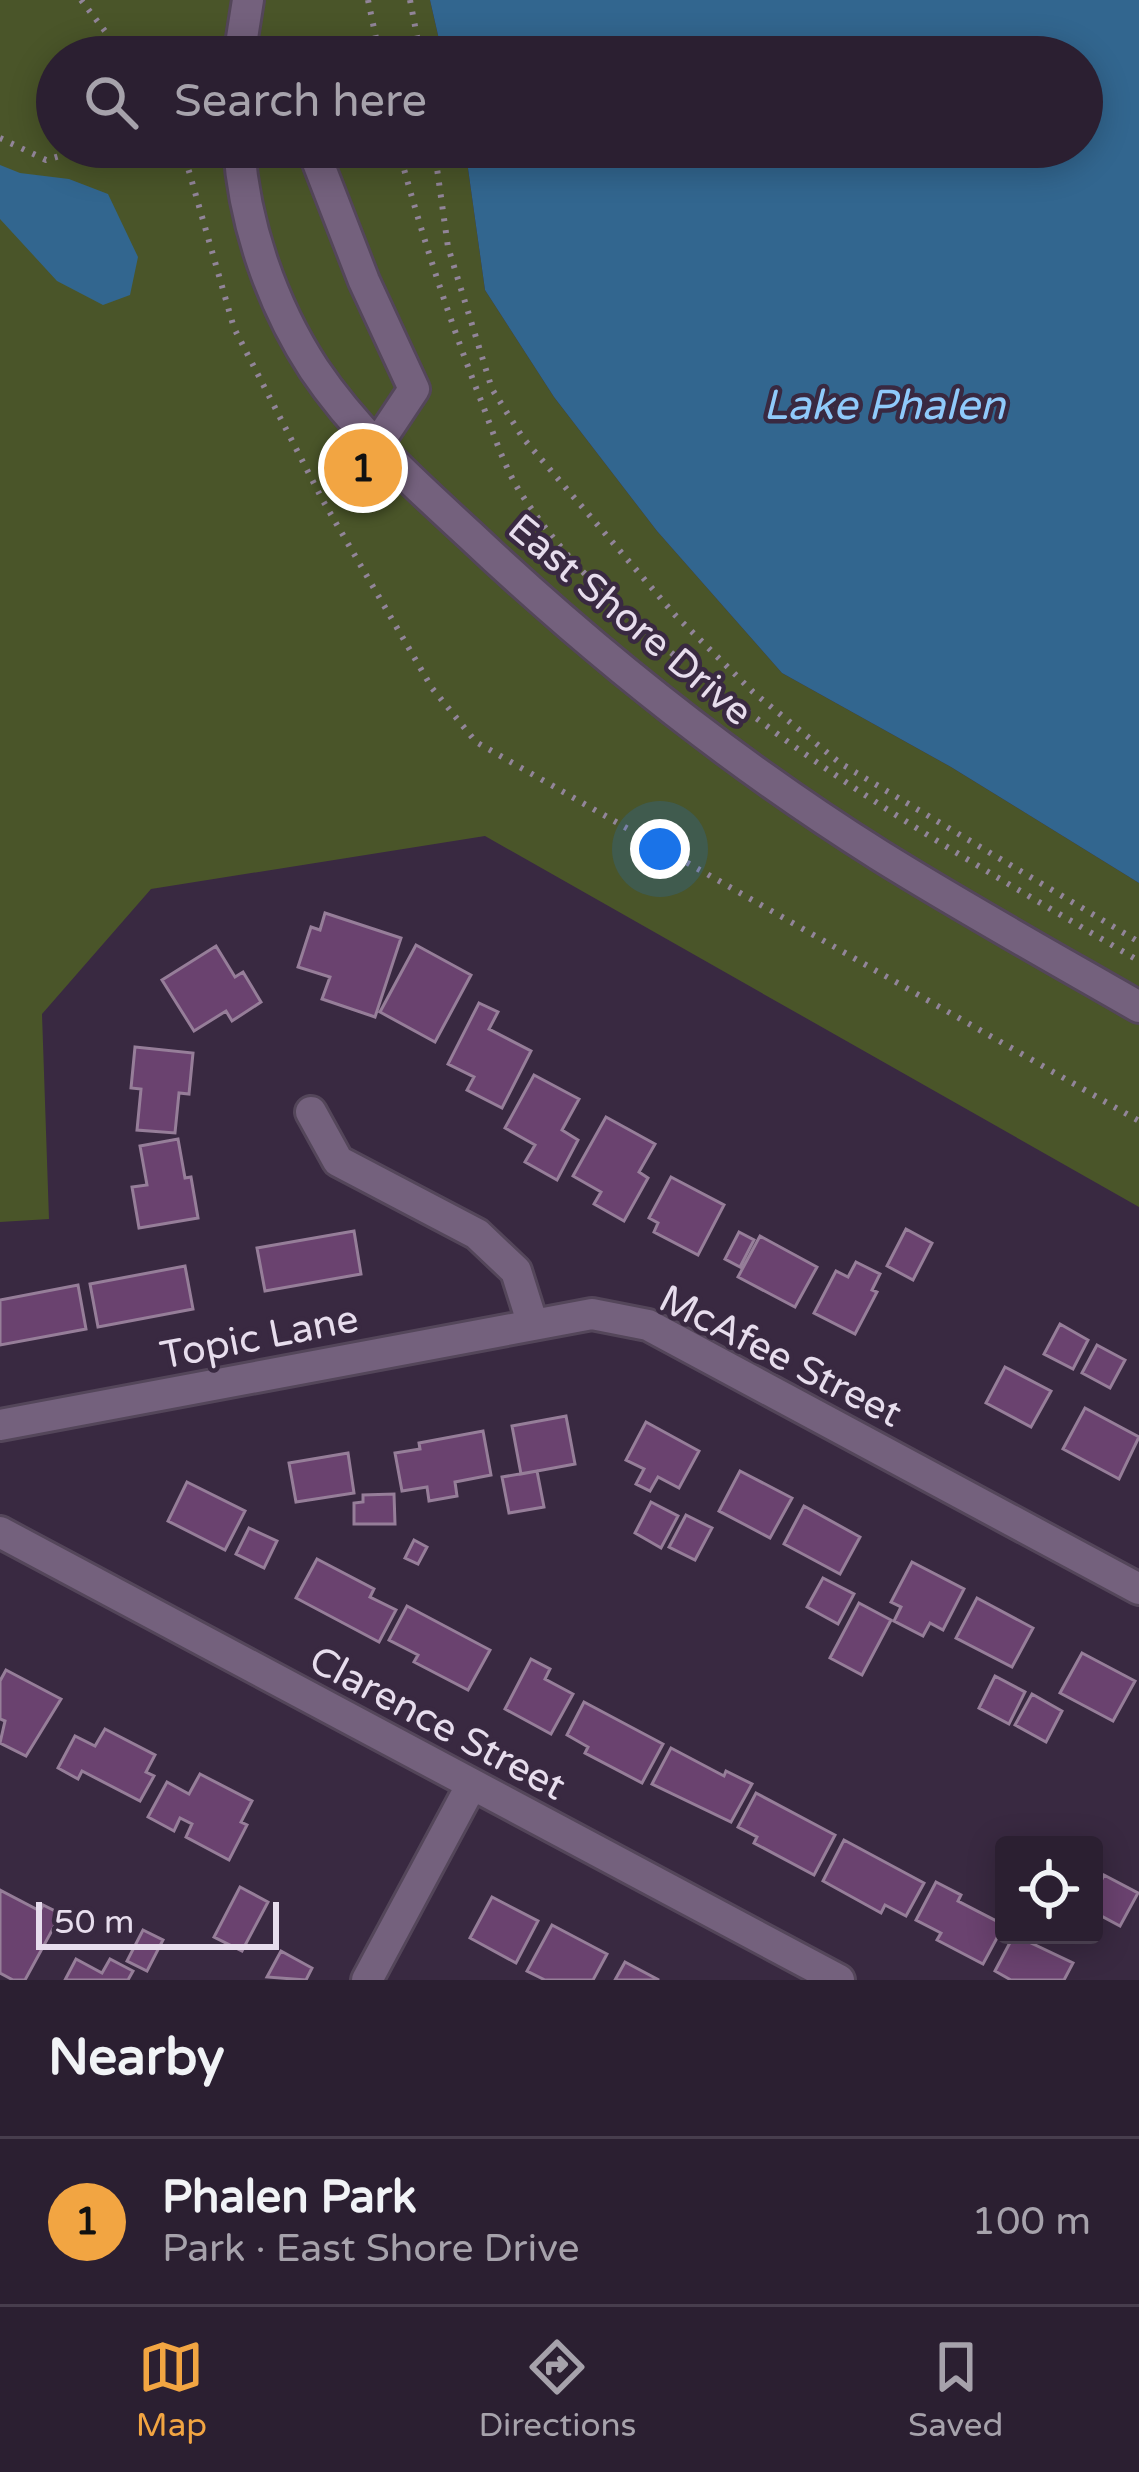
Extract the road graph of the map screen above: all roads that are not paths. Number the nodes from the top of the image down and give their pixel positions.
1 (248, 0) edge
2 (242, 36) edge
3 (243, 168) edge
4 (320, 168) edge
5 (376, 446) junction
6 (1139, 1007) edge
7 (311, 1112) dead end
8 (532, 1322) junction
9 (0, 1425) edge
10 (0, 1532) edge
11 (1139, 1589) edge
12 (472, 1784) junction
13 (367, 1980) edge
14 (839, 1980) edge

1 - 2 street
3 - 5 street, East Shore Drive
4 - 5 street
5 - 6 street, East Shore Drive
7 - 8 street
8 - 9 street, Topic Lane
8 - 11 street, McAfee Street
10 - 12 street, Clarence Street
12 - 13 street
12 - 14 street, Clarence Street

